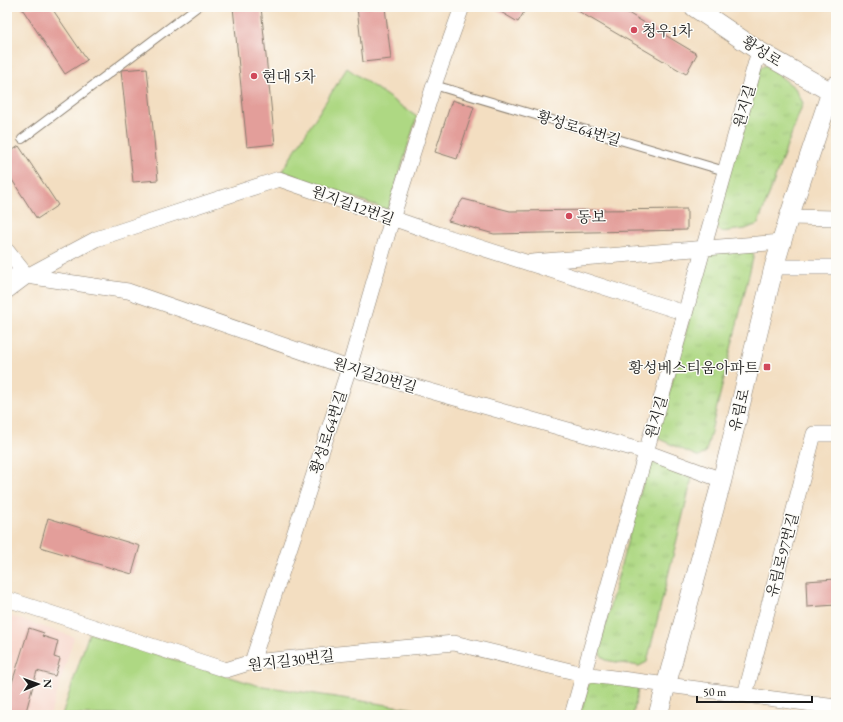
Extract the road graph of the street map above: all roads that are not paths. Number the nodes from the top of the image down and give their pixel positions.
1 (197, 7) edge
2 (462, 7) edge
3 (694, 7) edge
4 (759, 51) junction
5 (434, 85) junction
6 (833, 89) edge
7 (22, 139) dead end
8 (725, 171) junction
9 (789, 217) junction
10 (836, 218) edge
11 (392, 219) junction
12 (781, 242) junction
13 (703, 248) junction
14 (7, 251) edge
15 (523, 262) junction
16 (774, 267) junction
17 (836, 267) edge
18 (27, 276) junction
19 (7, 277) edge
20 (7, 291) edge
21 (685, 312) junction
22 (349, 368) junction
23 (834, 434) dead end
24 (646, 452) junction
25 (722, 480) junction
26 (7, 598) edge
27 (252, 662) junction
28 (583, 674) junction
29 (667, 685) junction
30 (745, 695) junction
31 (836, 707) edge
32 (572, 715) edge
33 (658, 715) edge

1 - 7 lane
2 - 5 street, 황성로64번길
3 - 4 street, 황성로
4 - 6 street, 황성로
4 - 8 street, 원지길
5 - 8 lane, 황성로64번길
5 - 11 street, 황성로64번길
6 - 9 street, 유림로
8 - 13 street, 원지길
9 - 10 street
9 - 12 street, 유림로
11 - 15 street, 원지길12번길
11 - 18 street, 원지길12번길
11 - 22 street, 황성로64번길
12 - 13 street
12 - 16 street, 유림로
13 - 15 street
13 - 21 street, 원지길
14 - 18 street
15 - 21 street, 원지길12번길
16 - 17 street
16 - 25 street, 유림로
18 - 19 street, 원지길12번길
18 - 20 street, 원지길12번길
18 - 22 street, 원지길20번길
21 - 24 street, 원지길
22 - 24 street, 원지길20번길
22 - 27 street, 황성로64번길
23 - 30 street, 유림로97번길
24 - 25 street, 원지길20번길
24 - 28 street, 원지길
25 - 29 street, 유림로
26 - 27 street, 원지길30번길
27 - 28 street, 원지길30번길
28 - 29 street, 원지길30번길
28 - 32 street, 원지길
29 - 30 street
29 - 33 street, 유림로
30 - 31 street

